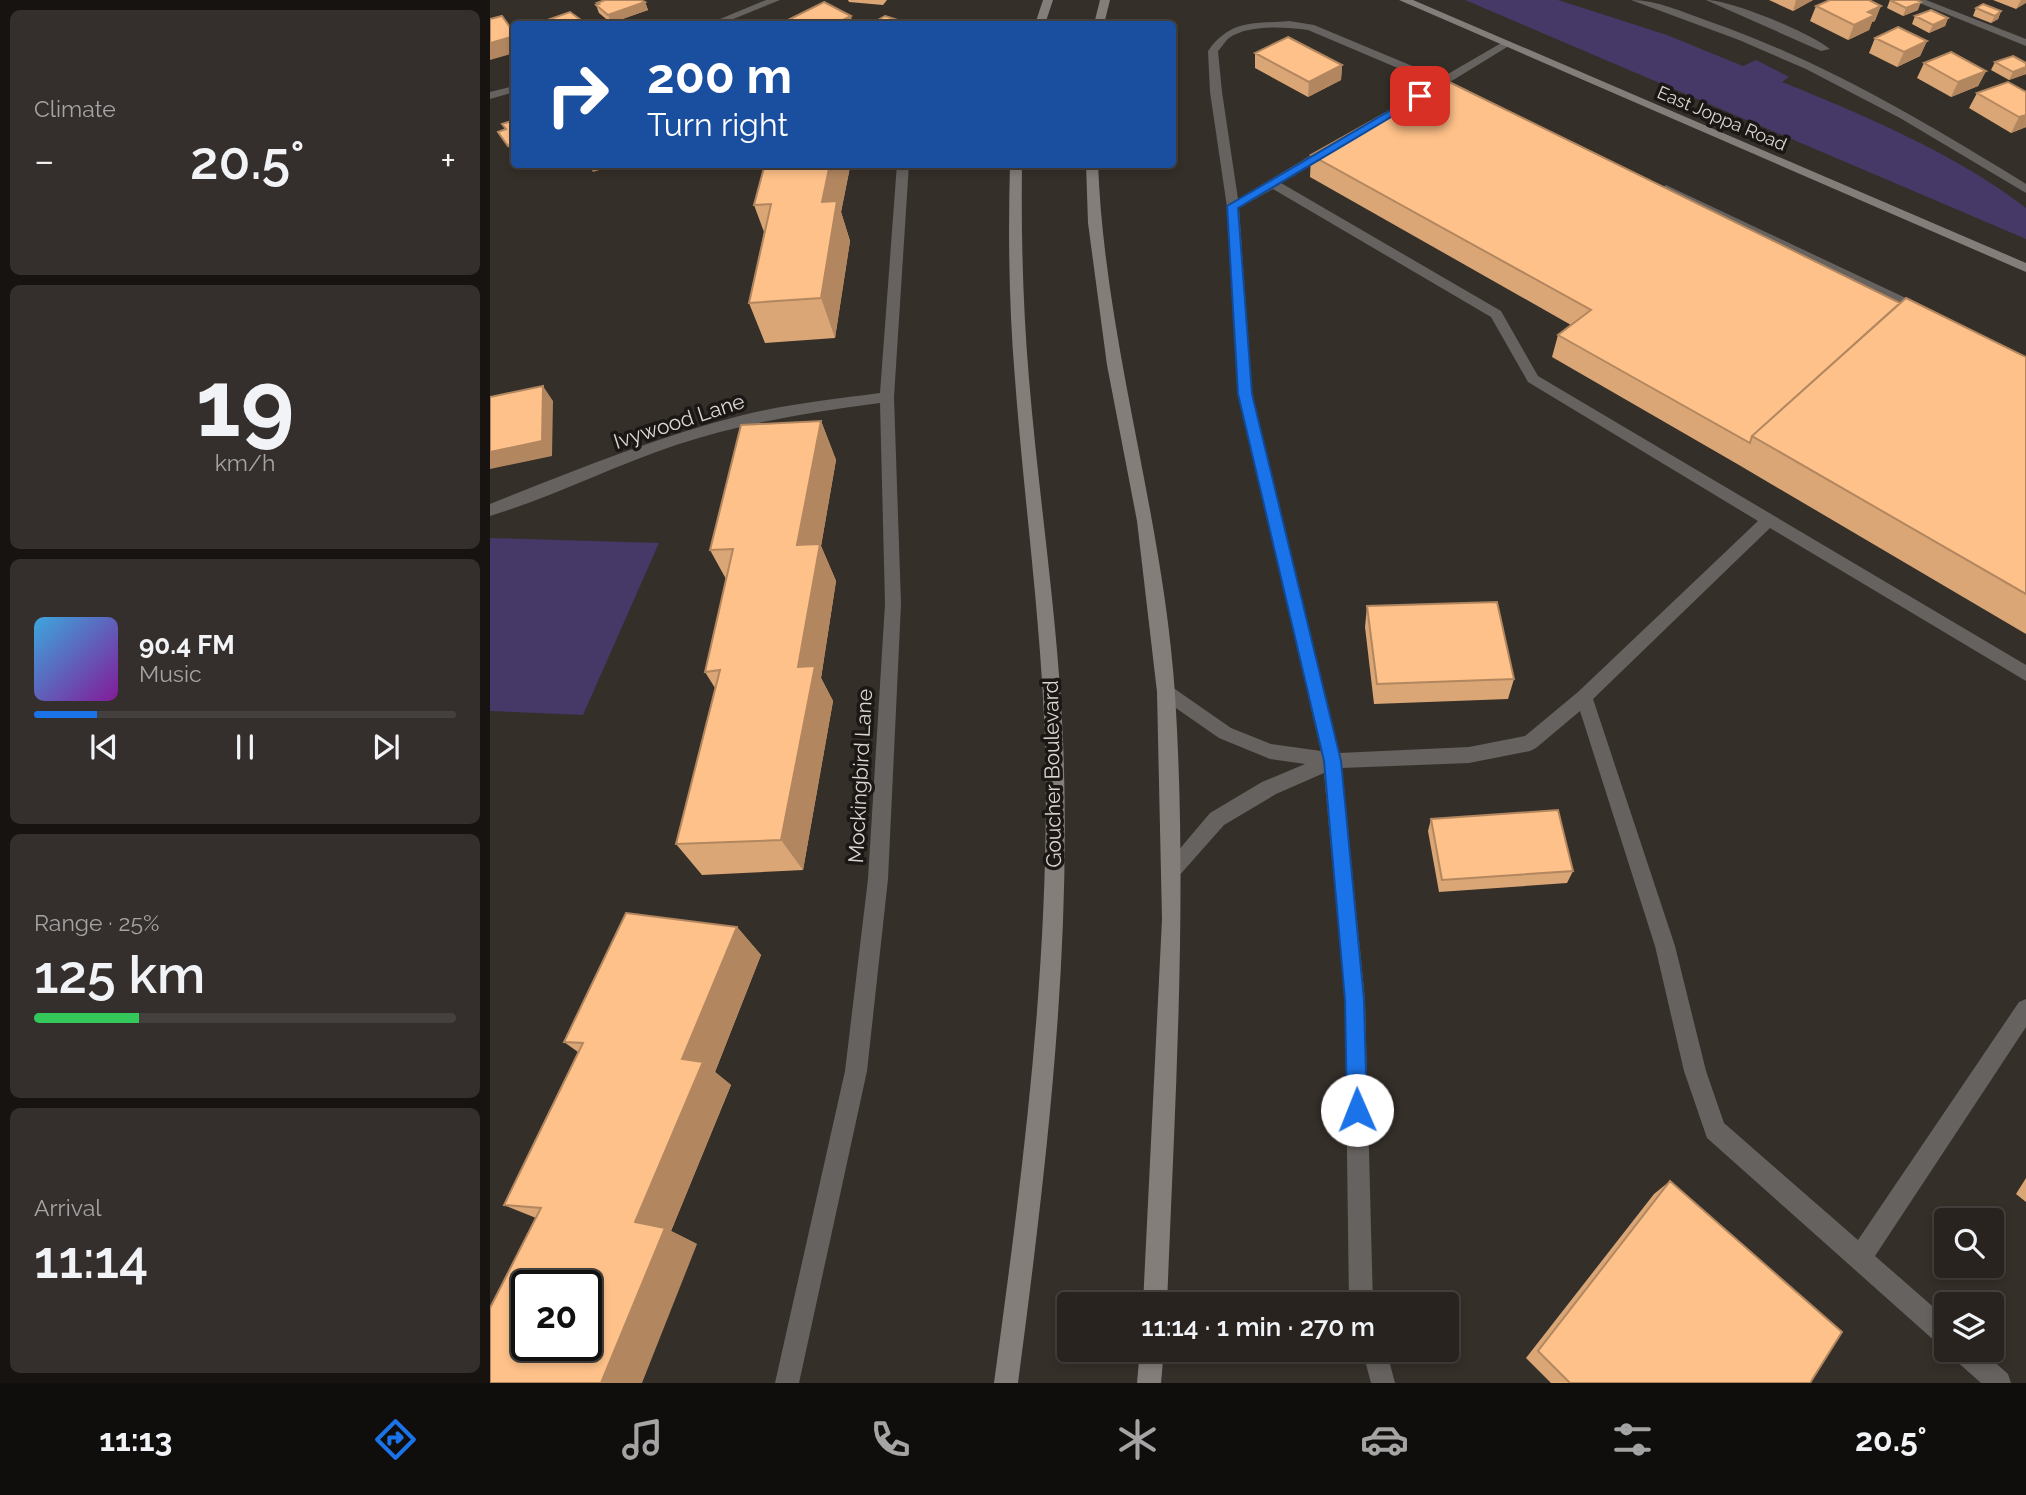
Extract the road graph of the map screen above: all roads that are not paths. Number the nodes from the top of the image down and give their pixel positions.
1 (775, 0) edge
2 (1048, 0) edge
3 (1105, 0) edge
4 (1404, 0) edge
5 (1636, 0) edge
6 (1711, 0) edge
7 (1917, 0) edge
8 (721, 21) edge
9 (1041, 21) edge
10 (1100, 21) edge
11 (2026, 43) edge
12 (1507, 44) junction
13 (1825, 49) dead end
14 (1437, 85) junction
15 (511, 90) edge
16 (490, 96) edge
17 (1481, 100) edge
18 (1348, 138) edge
19 (903, 168) edge
20 (1016, 168) edge
21 (1092, 168) edge
22 (1272, 183) junction
23 (1654, 183) edge
24 (2026, 189) edge
25 (1233, 206) junction
26 (2026, 268) edge
27 (1939, 319) edge
28 (887, 397) junction
29 (490, 510) edge
30 (1769, 520) junction
31 (2026, 674) edge
32 (1166, 692) junction
33 (1584, 697) junction
34 (1332, 761) junction
35 (1171, 871) junction
36 (2026, 1009) edge
37 (1861, 1256) junction
38 (1156, 1292) edge
39 (1361, 1292) edge
40 (1934, 1323) edge
41 (1151, 1362) edge
42 (1377, 1362) edge
43 (1976, 1362) edge
44 (787, 1383) edge
45 (1006, 1383) edge
46 (1149, 1383) edge
47 (1383, 1383) edge
48 (1999, 1383) edge

1 - 8 street
2 - 9 main road
3 - 10 main road
4 - 12 main road, East Joppa Road
5 - 24 street
6 - 13 street
7 - 11 street
12 - 14 street
12 - 26 main road, East Joppa Road
14 - 17 street
14 - 25 street
15 - 16 street
18 - 22 street
19 - 28 street, Mockingbird Lane
20 - 45 main road, Goucher Boulevard
21 - 32 main road
22 - 25 street
22 - 30 street
23 - 27 street
25 - 34 street
28 - 29 street, Ivywood Lane
28 - 44 street, Mockingbird Lane
30 - 31 street
30 - 33 street
32 - 34 street
32 - 35 main road
33 - 34 street
33 - 37 street
34 - 35 street
34 - 39 street
35 - 38 main road
36 - 37 street
37 - 40 street
41 - 46 main road
42 - 47 street
43 - 48 street

